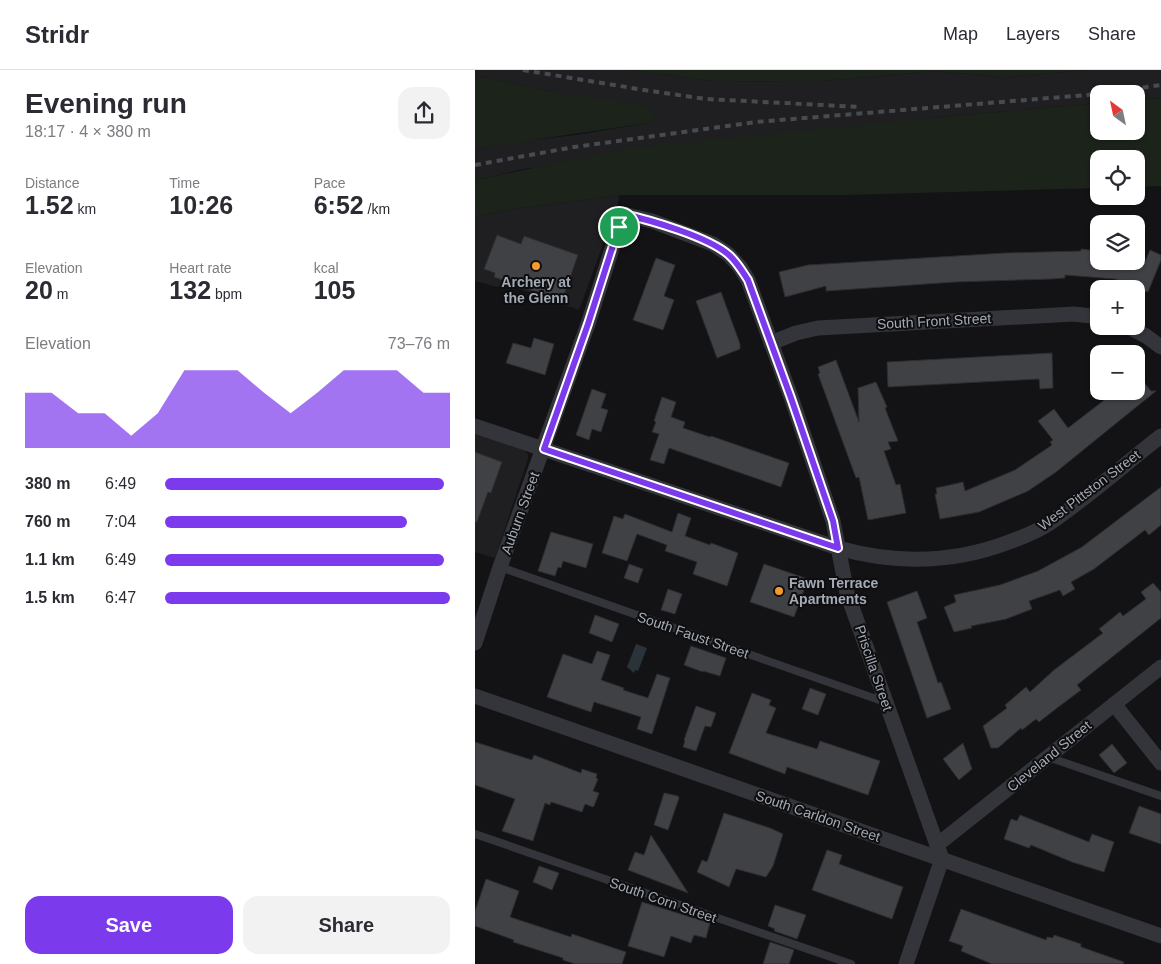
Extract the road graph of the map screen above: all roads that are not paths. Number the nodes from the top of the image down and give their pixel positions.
1 (623, 214) joint
2 (1090, 316) edge
3 (1144, 335) edge
4 (771, 343) junction
5 (1161, 347) edge
6 (475, 426) edge
7 (1161, 436) edge
8 (544, 449) junction
9 (838, 548) junction
10 (500, 567) junction
11 (475, 643) edge
12 (1161, 667) edge
13 (475, 696) edge
14 (885, 702) junction
15 (1114, 704) junction
16 (1047, 757) junction
17 (1161, 763) edge
18 (1161, 796) edge
19 (475, 834) edge
20 (939, 852) junction
21 (1161, 936) edge
22 (851, 964) edge
23 (906, 964) edge

1 - 4 street, Priscilla Street
1 - 8 street, Auburn Street
2 - 4 street, South Front Street
3 - 5 street
4 - 9 street, Priscilla Street
6 - 8 street, West Pittston Street
7 - 9 street, West Pittston Street
8 - 9 street, West Pittston Street
8 - 10 street, Auburn Street
9 - 14 street, Priscilla Street
10 - 11 street, Auburn Street
10 - 14 lane, South Faust Street
12 - 15 street, Cleveland Street
13 - 20 street, South Carldon Street
14 - 20 street, Priscilla Street
15 - 16 street, Cleveland Street
15 - 17 street
16 - 18 lane
16 - 20 street, Cleveland Street
19 - 22 lane, South Corn Street
20 - 21 street, South Carldon Street
20 - 23 street

